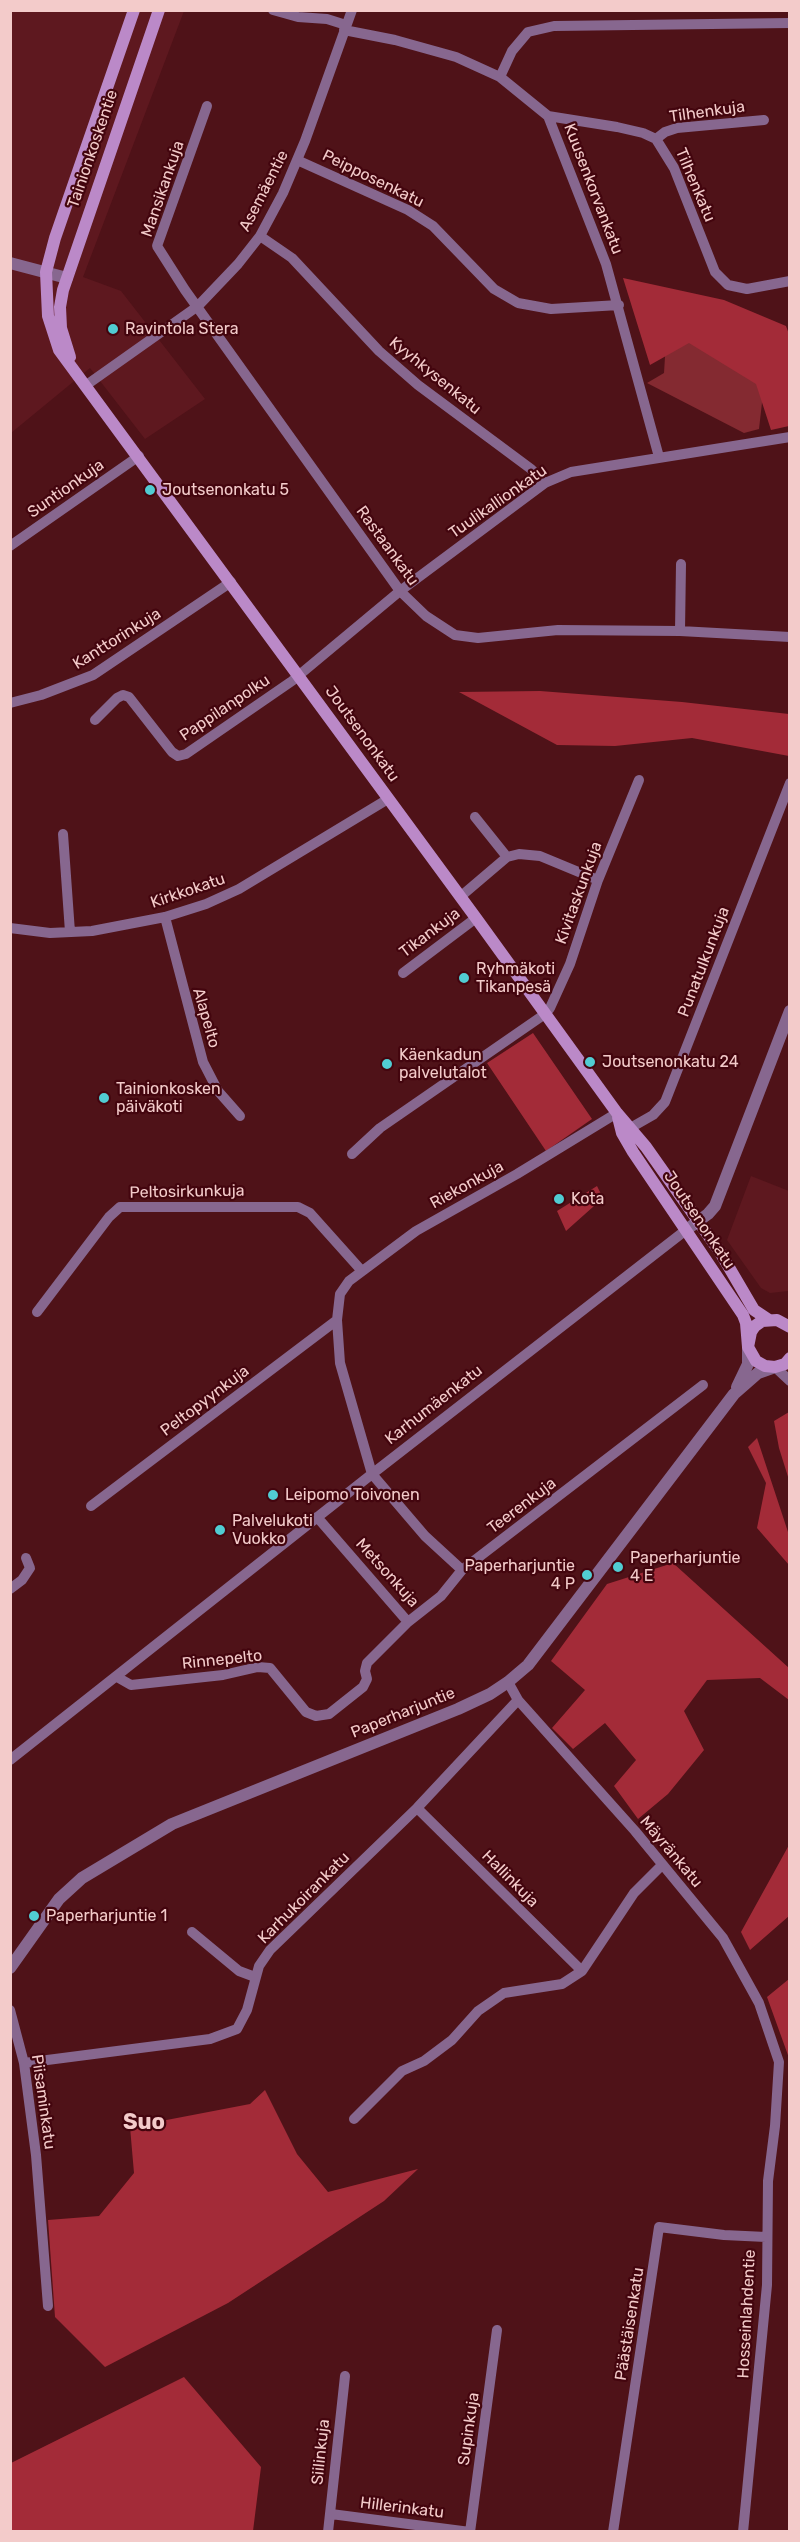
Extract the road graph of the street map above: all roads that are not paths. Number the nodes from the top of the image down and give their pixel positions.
1 (134, 10) edge
2 (159, 10) edge
3 (273, 10) edge
4 (352, 10) edge
5 (789, 23) edge
6 (345, 28) junction
7 (500, 77) junction
8 (207, 106) dead end
9 (548, 116) junction
10 (764, 120) dead end
11 (656, 139) junction
12 (297, 160) junction
13 (260, 236) junction
14 (10, 263) edge
15 (46, 272) junction
16 (67, 278) junction
17 (789, 281) edge
18 (619, 305) junction
19 (198, 306) junction
20 (81, 381) junction
21 (789, 437) edge
22 (139, 456) junction
23 (659, 457) junction
24 (545, 483) junction
25 (10, 546) edge
26 (681, 564) dead end
27 (231, 582) junction
28 (400, 591) junction
29 (680, 631) junction
30 (789, 637) edge
31 (299, 675) junction
32 (10, 703) edge
33 (95, 720) dead end
34 (639, 780) dead end
35 (789, 783) edge
36 (388, 799) junction
37 (475, 817) dead end
38 (63, 834) dead end
39 (507, 857) junction
40 (598, 880) junction
41 (460, 897) junction
42 (165, 917) junction
43 (476, 918) junction
44 (10, 928) edge
45 (70, 932) junction
46 (403, 973) dead end
47 (789, 1011) edge
48 (545, 1014) junction
49 (617, 1113) junction
50 (240, 1116) dead end
51 (626, 1130) junction
52 (352, 1154) dead end
53 (698, 1222) junction
54 (686, 1230) junction
55 (361, 1270) junction
56 (37, 1312) dead end
57 (337, 1320) junction
58 (769, 1320) junction
59 (789, 1324) edge
60 (748, 1347) junction
61 (789, 1358) edge
62 (775, 1367) junction
63 (789, 1381) edge
64 (703, 1385) dead end
65 (734, 1394) junction
66 (372, 1474) junction
67 (91, 1506) dead end
68 (317, 1517) junction
69 (26, 1558) dead end
70 (462, 1570) junction
71 (10, 1589) edge
72 (408, 1622) junction
73 (117, 1677) junction
74 (508, 1683) junction
75 (518, 1700) junction
76 (10, 1760) edge
77 (417, 1808) junction
78 (662, 1865) junction
79 (192, 1932) dead end
80 (10, 1968) edge
81 (582, 1971) junction
82 (255, 1977) junction
83 (10, 2010) edge
84 (779, 2062) joint
85 (24, 2063) junction
86 (354, 2119) dead end
87 (766, 2237) junction
88 (48, 2307) dead end
89 (497, 2330) dead end
90 (345, 2376) dead end
91 (331, 2514) junction
92 (328, 2532) edge
93 (470, 2532) edge
94 (614, 2532) edge
95 (743, 2532) edge

1 - 15 main road, Tainionkoskentie
2 - 16 main road, Tainionkoskentie
3 - 6 street, Kuusenkorvankatu
4 - 6 street, Asemäentie
5 - 7 street
6 - 7 street, Kuusenkorvankatu
6 - 12 street, Asemäentie
7 - 9 street, Kuusenkorvankatu
8 - 19 street, Mansikankuja
9 - 11 street, Tilhenkatu
9 - 18 street, Kuusenkorvankatu
10 - 11 street, Tilhenkuja
11 - 17 street, Tilhenkatu
12 - 13 street, Asemäentie
12 - 18 street, Peipposenkatu
13 - 19 street, Asemäentie
13 - 24 street, Kyyhkysenkatu
14 - 15 street
15 - 16 street
15 - 20 main road, Joutsenonkatu
16 - 20 main road, Joutsenonkatu
18 - 23 street, Kuusenkorvankatu
19 - 20 street, Asemäentie
19 - 28 street, Rastaankatu
20 - 22 main road, Joutsenonkatu
21 - 23 street, Tuulikallionkatu
22 - 25 street, Suntionkuja
22 - 27 main road, Joutsenonkatu
23 - 24 street, Tuulikallionkatu
24 - 28 street, Tuulikallionkatu
26 - 29 street
27 - 31 main road, Joutsenonkatu
27 - 32 street, Kanttorinkuja
28 - 29 street, Rastaankatu
28 - 31 street, Tuulikallionkatu
29 - 30 street, Rastaankatu
31 - 33 street, Pappilanpolku
31 - 36 main road, Joutsenonkatu
34 - 40 street, Kivitaskunkuja
35 - 51 street, Punatulkunkuja
36 - 41 main road, Joutsenonkatu
36 - 42 street, Kirkkokatu
37 - 39 street
38 - 45 street
39 - 40 street
39 - 41 street
40 - 48 street, Kivitaskunkuja
41 - 43 main road, Joutsenonkatu
42 - 45 street, Kirkkokatu
42 - 50 street, Alapelto
43 - 46 street, Tikankuja
43 - 48 main road, Joutsenonkatu
44 - 45 street, Kirkkokatu
47 - 53 street, Karhumäenkatu
48 - 49 main road, Joutsenonkatu
48 - 52 street
49 - 51 main road, Joutsenonkatu
49 - 55 street, Riekonkuja
51 - 53 main road, Joutsenonkatu
51 - 54 main road, Joutsenonkatu
53 - 54 street, Karhumäenkatu
53 - 58 main road, Joutsenonkatu
54 - 60 main road, Joutsenonkatu
54 - 66 street, Karhumäenkatu
55 - 56 street, Peltosirkunkuja
55 - 57 street, Riekonkuja
57 - 66 street
57 - 67 street, Peltopyynkuja
58 - 59 main road
58 - 60 main road
60 - 62 main road
60 - 65 street, Paperharjuntie
61 - 62 main road
62 - 63 street
62 - 65 street, Paperharjuntie
64 - 70 street, Teerenkuja
65 - 74 street, Paperharjuntie
66 - 68 street, Karhumäenkatu
66 - 70 street
68 - 72 street, Metsonkuja
68 - 73 street, Karhumäenkatu
69 - 71 street
70 - 72 street, Metsonkuja
72 - 73 street, Rinnepelto
73 - 76 street, Karhumäenkatu
74 - 75 street, Mäyränkatu
74 - 80 street, Paperharjuntie
75 - 77 street, Karhukoirankatu
75 - 78 street, Mäyränkatu
77 - 81 street, Hallinkuja
77 - 82 street, Karhukoirankatu
78 - 81 street
78 - 84 street, Mäyränkatu
79 - 82 street
81 - 86 street
82 - 85 street, Karhukoirankatu
83 - 85 street, Piisaminkatu
84 - 87 street, Hosseinlahdentie
85 - 88 street, Piisaminkatu
87 - 94 street, Päästäisenkatu
87 - 95 street, Hosseinlahdentie
89 - 93 street, Supinkuja
90 - 91 street, Siilinkuja
91 - 92 street, Siilinkuja
91 - 93 street, Hillerinkatu

